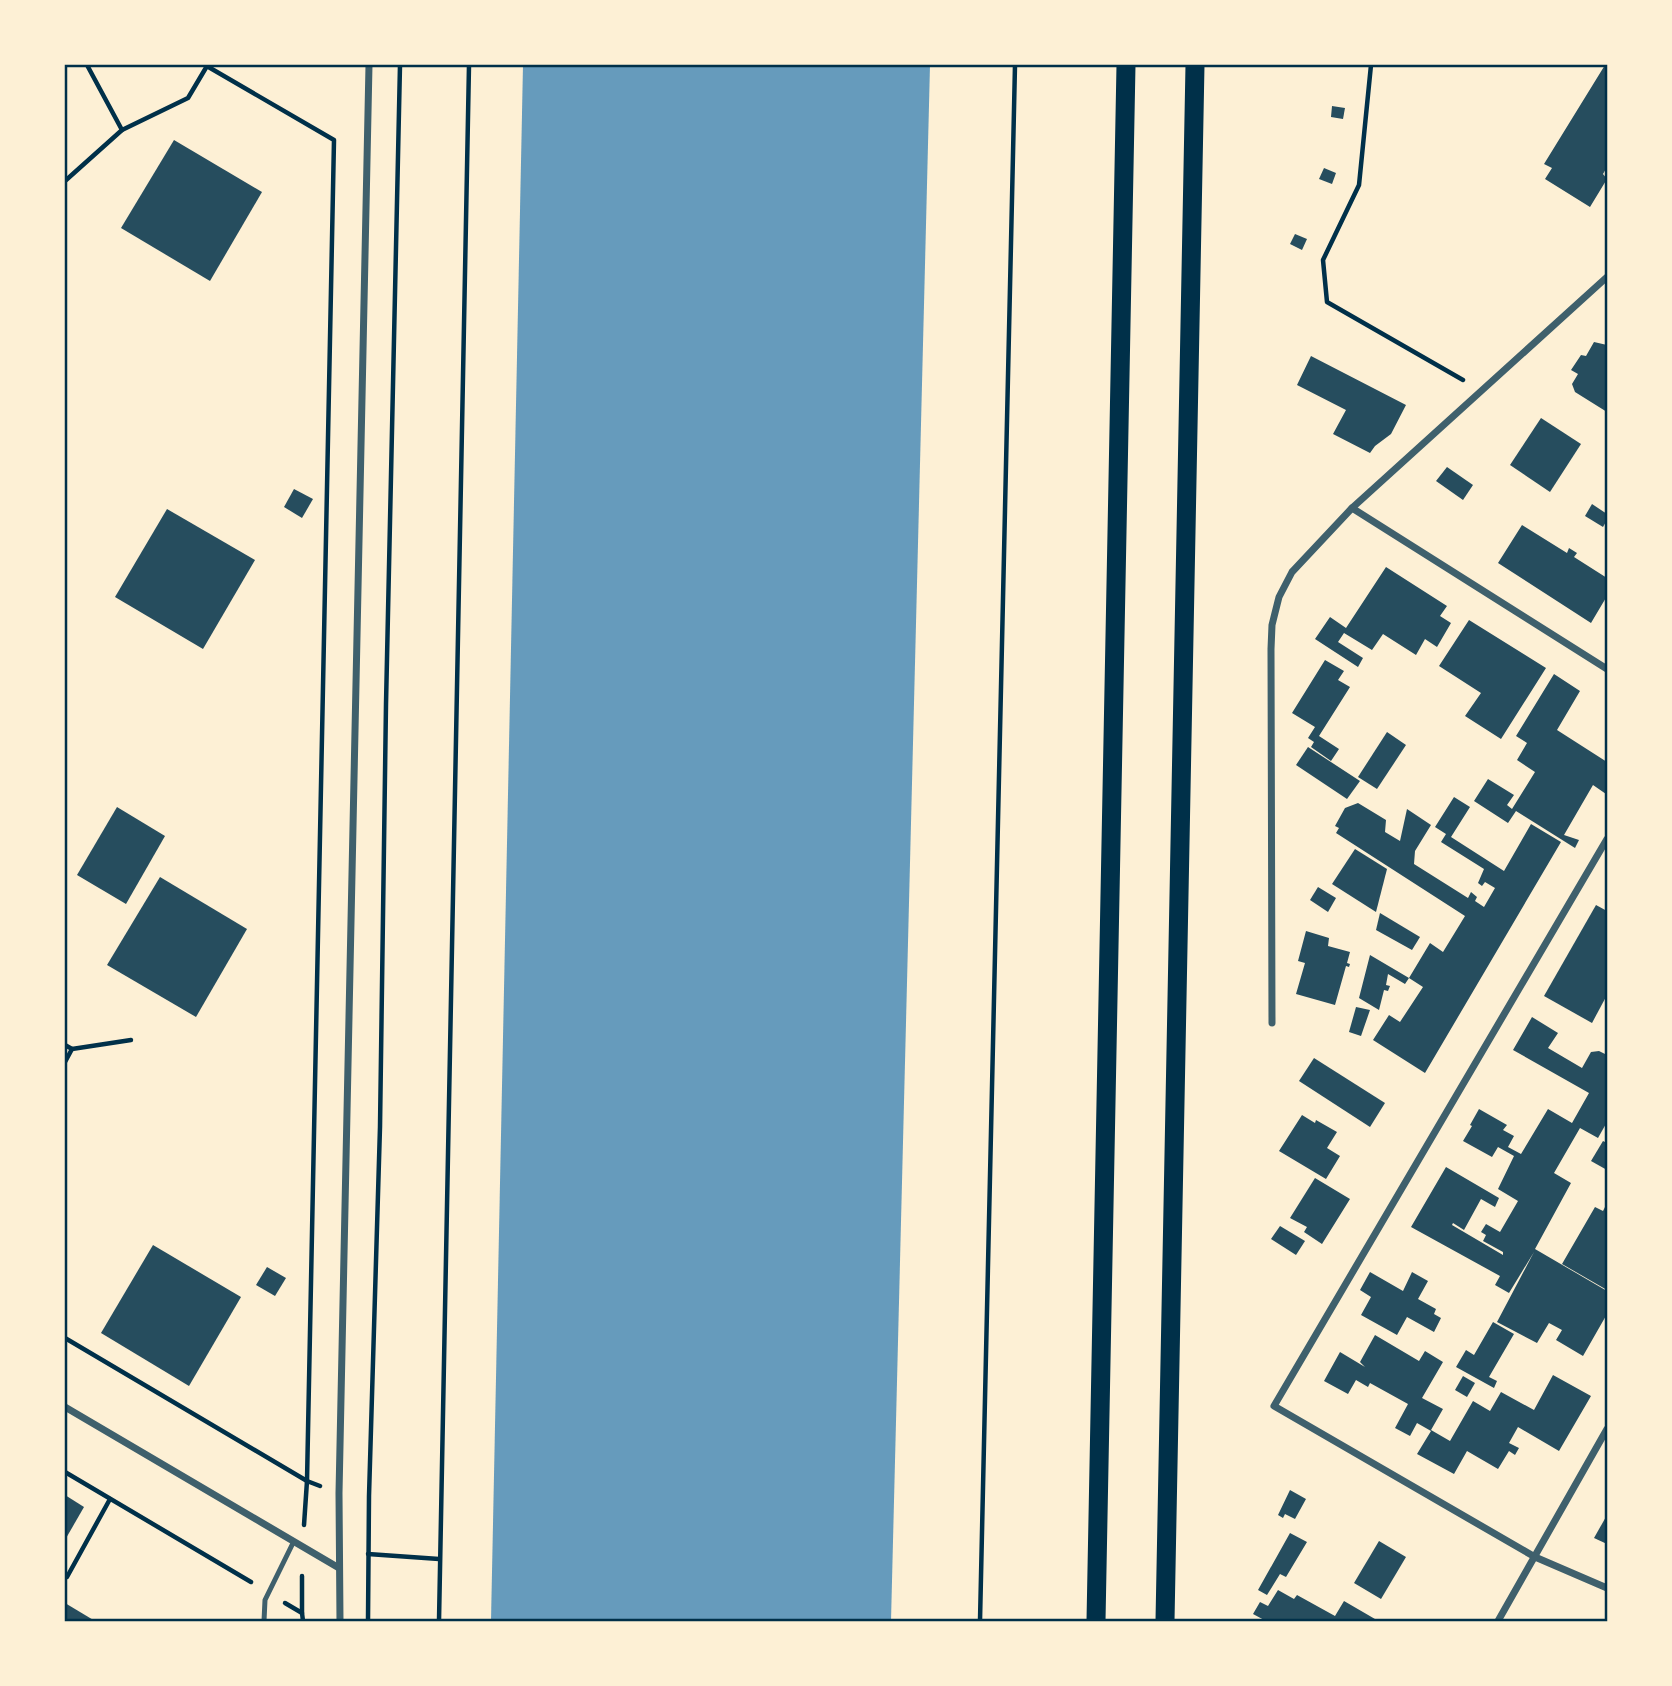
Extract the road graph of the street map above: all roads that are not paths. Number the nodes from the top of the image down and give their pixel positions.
1 (369, 65) edge
2 (1126, 65) edge
3 (1195, 65) edge
4 (1607, 277) edge
5 (1352, 508) junction
6 (1607, 669) edge
7 (1607, 839) edge
8 (1272, 1023) dead end
9 (65, 1407) edge
10 (1607, 1429) edge
11 (293, 1543) junction
12 (1535, 1557) junction
13 (339, 1568) junction
14 (1607, 1588) edge
15 (264, 1621) edge
16 (340, 1621) edge
17 (1096, 1621) edge
18 (1165, 1621) edge
19 (1498, 1621) edge

1 - 13 street
2 - 17 highway
3 - 18 highway
4 - 5 street
5 - 6 street
5 - 8 street
7 - 12 street
9 - 11 street
10 - 12 street
11 - 13 street
11 - 15 lane
12 - 14 street
12 - 19 street
13 - 16 street

